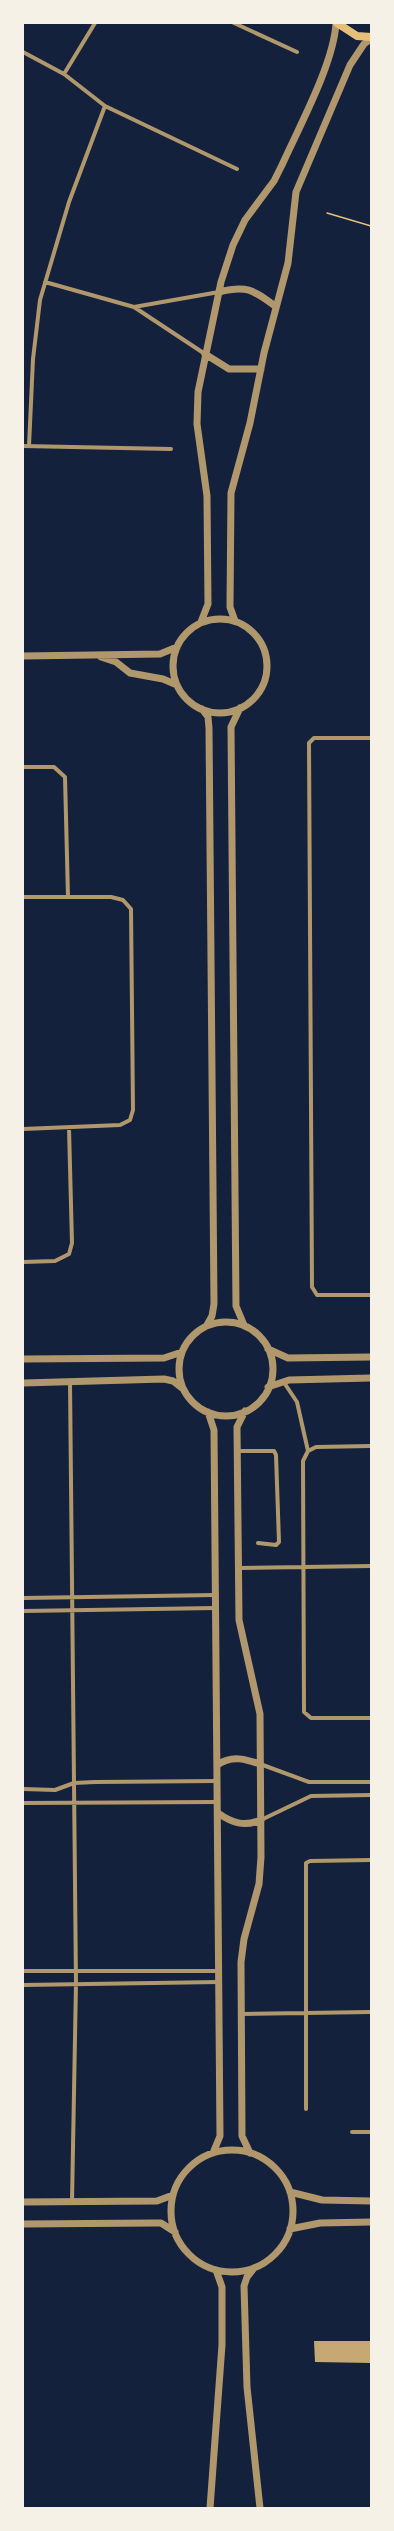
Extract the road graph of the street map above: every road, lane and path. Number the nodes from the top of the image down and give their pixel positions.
1 (95, 23) edge
2 (234, 23) edge
3 (336, 23) edge
4 (371, 38) edge
5 (23, 52) edge
6 (297, 52) dead end
7 (64, 74) junction
8 (105, 106) junction
9 (237, 169) dead end
10 (327, 213) dead end
11 (371, 226) edge
12 (45, 282) junction
13 (219, 292) junction
14 (275, 306) junction
15 (134, 307) junction
16 (205, 354) junction
17 (261, 369) junction
18 (23, 446) edge
19 (29, 446) junction
20 (171, 449) dead end
21 (235, 621) junction
22 (202, 622) junction
23 (177, 647) junction
24 (95, 655) junction
25 (23, 656) edge
26 (177, 685) junction
27 (240, 708) junction
28 (202, 709) junction
29 (371, 738) edge
30 (23, 767) edge
31 (23, 897) edge
32 (68, 897) junction
33 (69, 1128) junction
34 (23, 1129) edge
35 (23, 1262) edge
36 (371, 1295) edge
37 (207, 1325) junction
38 (244, 1325) junction
39 (268, 1349) junction
40 (182, 1352) junction
41 (370, 1355) edge
42 (23, 1359) edge
43 (371, 1378) edge
44 (283, 1381) junction
45 (70, 1382) junction
46 (23, 1383) edge
47 (268, 1387) junction
48 (183, 1388) junction
49 (245, 1411) junction
50 (208, 1412) junction
51 (371, 1446) edge
52 (237, 1451) junction
53 (308, 1451) junction
54 (258, 1544) dead end
55 (303, 1566) junction
56 (371, 1566) edge
57 (238, 1568) junction
58 (216, 1595) junction
59 (72, 1597) junction
60 (23, 1598) edge
61 (216, 1608) junction
62 (23, 1612) edge
63 (73, 1612) junction
64 (371, 1718) edge
65 (260, 1764) junction
66 (217, 1765) junction
67 (218, 1781) junction
68 (371, 1782) edge
69 (74, 1783) junction
70 (23, 1789) edge
71 (371, 1795) edge
72 (74, 1802) junction
73 (218, 1802) junction
74 (23, 1803) edge
75 (218, 1813) junction
76 (261, 1820) junction
77 (371, 1860) edge
78 (76, 1969) junction
79 (23, 1971) edge
80 (219, 1971) junction
81 (219, 1982) junction
82 (76, 1983) junction
83 (23, 1985) edge
84 (306, 2012) junction
85 (371, 2012) edge
86 (241, 2014) junction
87 (306, 2109) dead end
88 (352, 2132) dead end
89 (371, 2132) edge
90 (213, 2153) junction
91 (250, 2153) junction
92 (290, 2192) junction
93 (173, 2195) junction
94 (371, 2201) edge
95 (23, 2202) edge
96 (72, 2202) junction
97 (371, 2222) edge
98 (23, 2224) edge
99 (290, 2229) junction
100 (175, 2232) junction
101 (254, 2268) junction
102 (216, 2270) junction
103 (210, 2508) edge
104 (260, 2508) edge

1 - 7 street
2 - 6 street
3 - 4 main road
3 - 13 street
4 - 14 street
5 - 7 street
7 - 8 street
8 - 9 street
8 - 12 street
10 - 11 path
12 - 15 street
12 - 19 street
13 - 14 street
13 - 15 street
13 - 16 street
14 - 17 street
15 - 16 street
16 - 17 street
16 - 22 street
17 - 21 street
18 - 19 street
19 - 20 street
21 - 22 street
21 - 27 street
22 - 23 street
23 - 24 street
23 - 26 street
24 - 25 street
24 - 26 street
26 - 28 street
27 - 28 street
27 - 38 street
28 - 37 street
29 - 36 street
30 - 32 street
31 - 32 street
32 - 33 street
33 - 34 street
33 - 35 street
37 - 38 street
37 - 40 street
38 - 39 street
39 - 41 street
39 - 47 street
40 - 42 street
40 - 48 street
43 - 44 street
44 - 47 street
44 - 53 street
45 - 46 street
45 - 48 street
45 - 59 street
47 - 49 street
48 - 50 street
49 - 50 street
49 - 52 street
50 - 58 street
51 - 53 street
52 - 54 street
52 - 57 street
53 - 55 street
55 - 56 street
55 - 57 street
55 - 64 street
57 - 65 street
58 - 59 street
58 - 61 street
59 - 60 street
59 - 63 street
61 - 63 street
61 - 66 street
62 - 63 street
63 - 69 street
65 - 66 street
65 - 68 street
65 - 76 street
66 - 67 street
67 - 69 street
67 - 73 street
69 - 70 street
69 - 72 street
71 - 76 street
72 - 73 street
72 - 74 street
72 - 78 street
73 - 75 street
75 - 76 street
75 - 80 street
76 - 86 street
77 - 84 street
78 - 79 street
78 - 80 street
78 - 82 street
80 - 81 street
81 - 82 street
81 - 90 street
82 - 83 street
82 - 96 street
84 - 85 street
84 - 86 street
84 - 87 street
86 - 91 street
88 - 89 street
90 - 91 street
90 - 93 street
91 - 92 street
92 - 94 street
92 - 99 street
93 - 96 street
93 - 100 street
95 - 96 street
97 - 99 street
98 - 100 street
99 - 101 street
100 - 102 street
101 - 102 street
101 - 104 street
102 - 103 street

